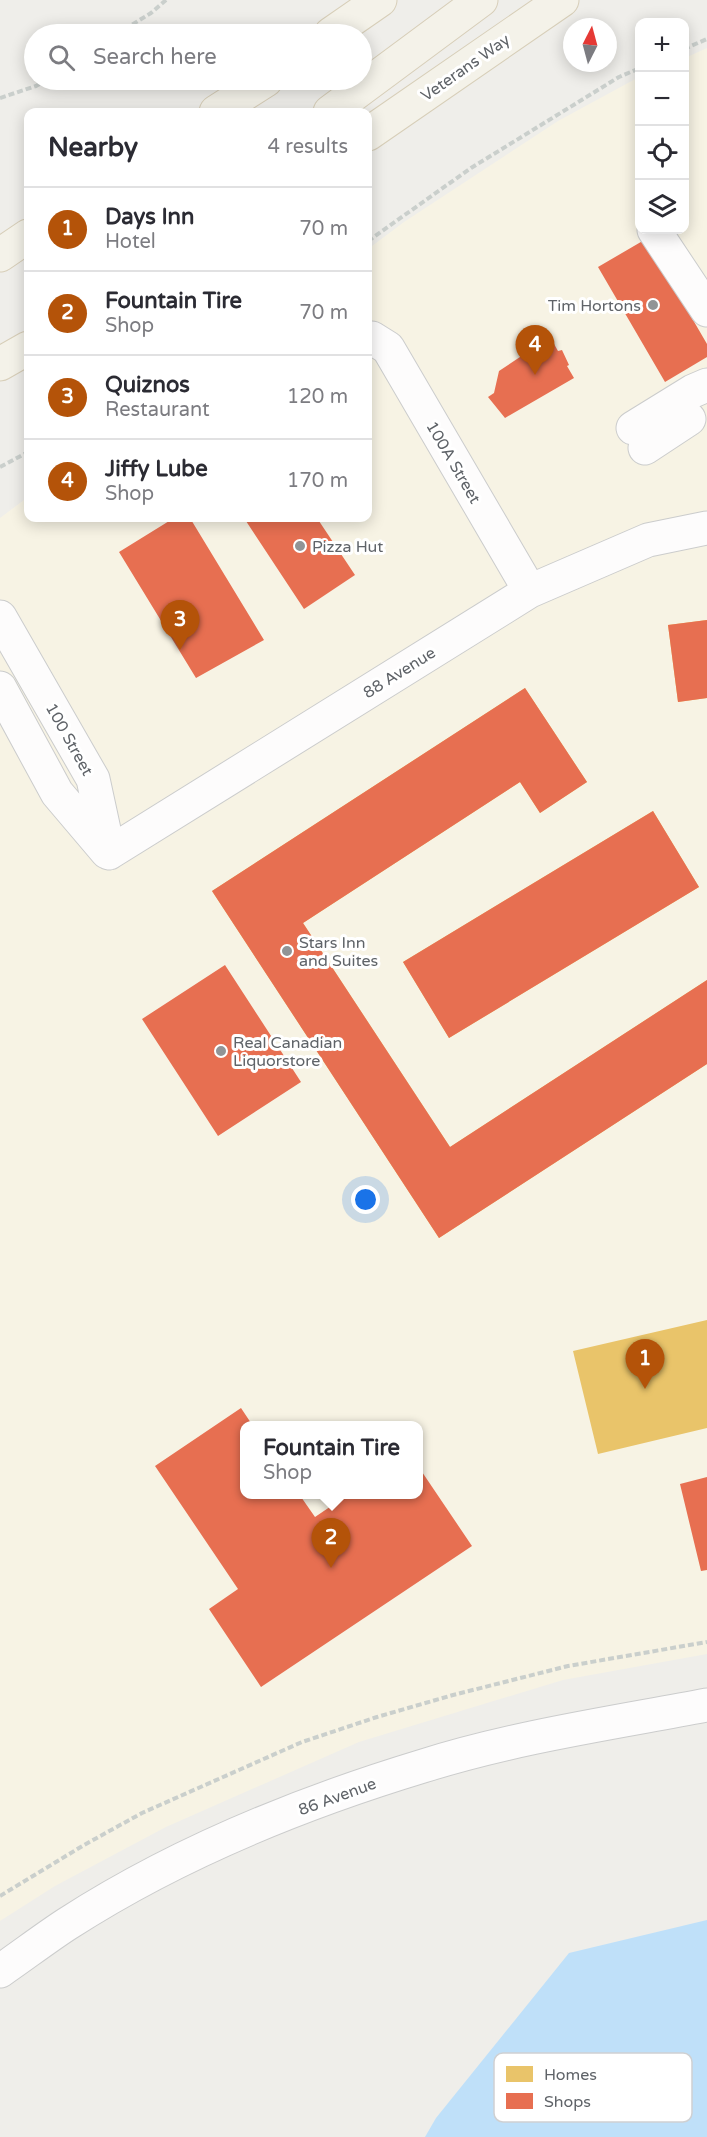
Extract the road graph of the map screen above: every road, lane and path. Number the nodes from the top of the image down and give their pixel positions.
1 (166, 0) edge
2 (380, 0) edge
3 (481, 0) edge
4 (562, 0) edge
5 (133, 24) edge
6 (345, 24) edge
7 (707, 39) edge
8 (689, 47) edge
9 (635, 70) edge
10 (372, 81) edge
11 (24, 90) edge
12 (250, 90) edge
13 (360, 90) edge
14 (0, 98) edge
15 (222, 108) edge
16 (335, 108) edge
17 (372, 131) edge
18 (657, 234) edge
19 (372, 238) edge
20 (24, 239) edge
21 (0, 255) edge
22 (707, 310) edge
23 (372, 338) dead end
24 (24, 350) edge
25 (0, 364) edge
26 (707, 385) edge
27 (707, 407) edge
28 (24, 454) edge
29 (0, 467) edge
30 (707, 528) edge
31 (530, 591) junction
32 (0, 617) edge
33 (0, 688) edge
34 (109, 853) junction
35 (707, 1642) edge
36 (707, 1705) edge
37 (0, 1896) edge
38 (0, 1971) edge

1 - 5 path
2 - 6 main road
3 - 10 main road
4 - 17 main road, Veterans Way
7 - 8 path
9 - 19 path
11 - 14 path
12 - 15 main road
13 - 16 main road
18 - 22 street
20 - 21 main road
23 - 31 street, 100A Street
24 - 25 main road
26 - 27 street
28 - 29 path
30 - 31 street, 88 Avenue
31 - 34 street, 88 Avenue
32 - 34 street, 100 Street
33 - 34 street
35 - 37 path
36 - 38 street, 86 Avenue

